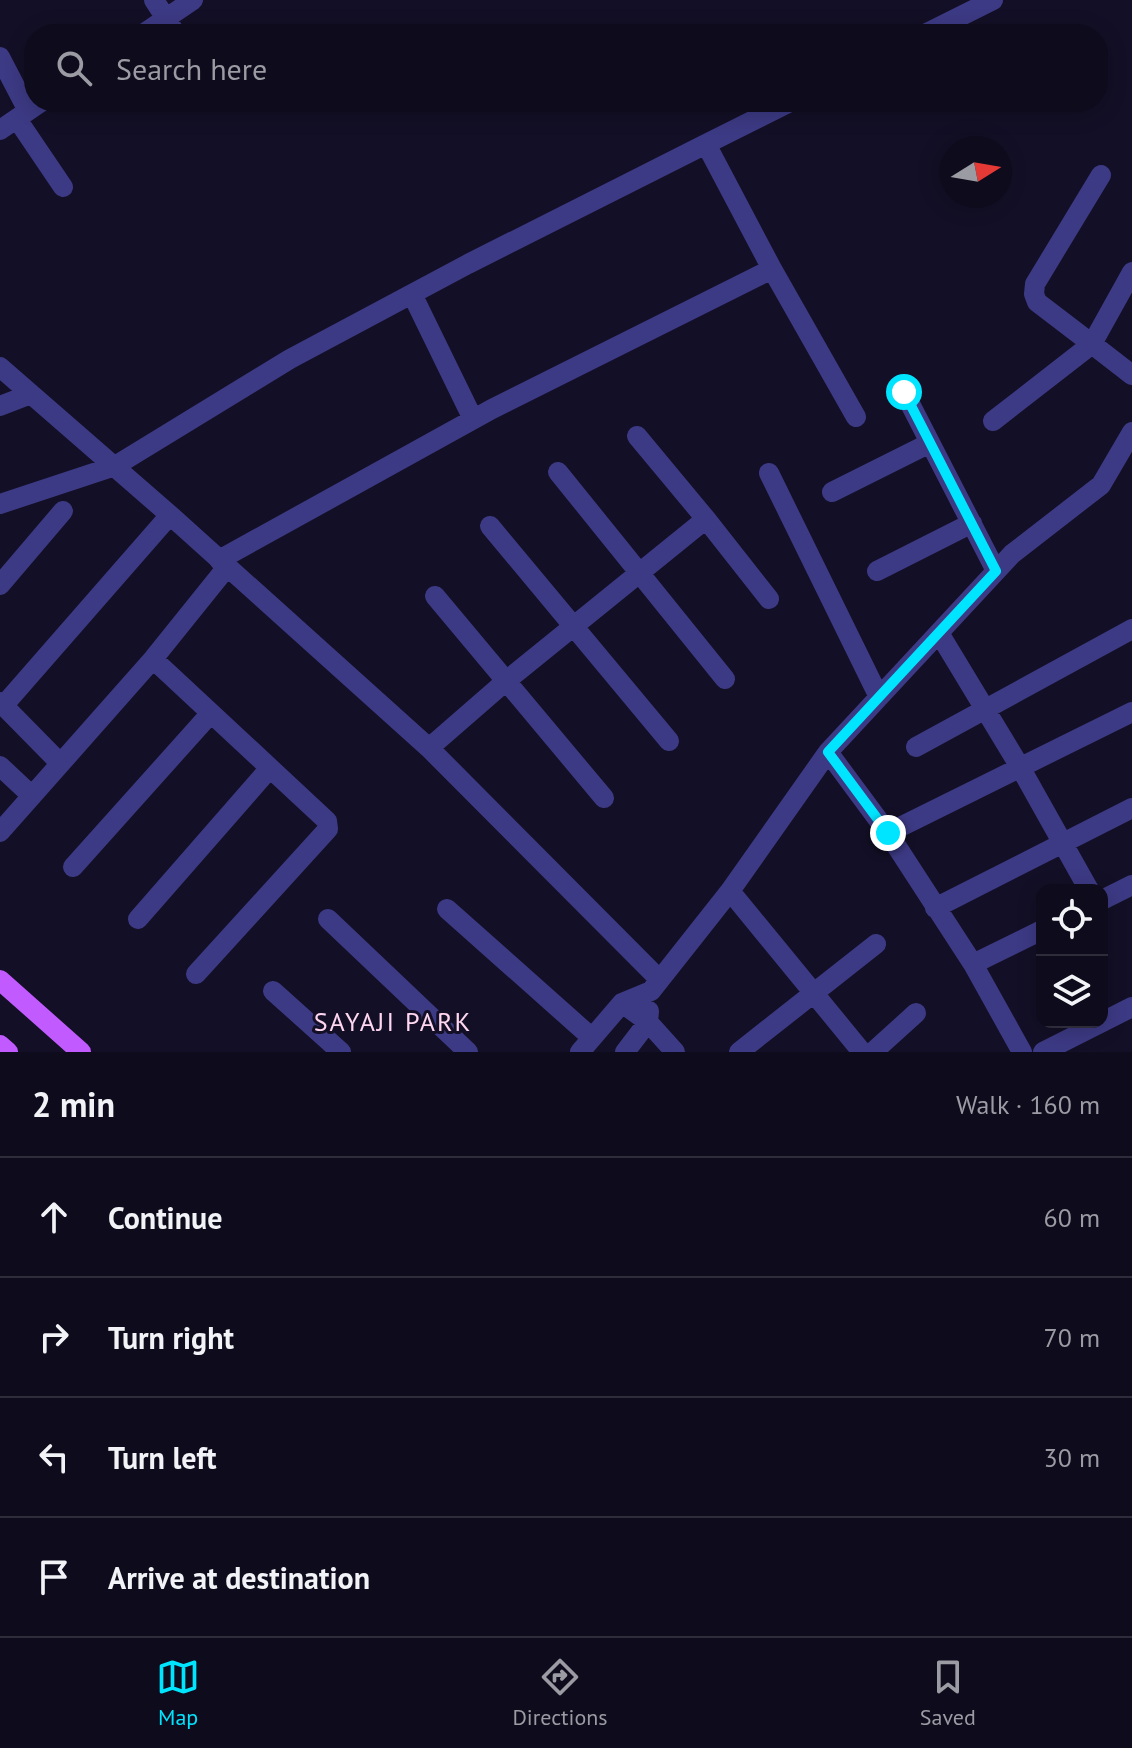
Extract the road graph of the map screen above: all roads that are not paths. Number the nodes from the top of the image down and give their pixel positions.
1 (154, 0) edge
2 (193, 0) edge
3 (993, 0) edge
4 (170, 24) edge
5 (173, 24) edge
6 (945, 24) edge
7 (0, 57) edge
8 (770, 112) edge
9 (22, 116) edge
10 (706, 144) junction
11 (1101, 175) dead end
12 (63, 187) dead end
13 (772, 269) junction
14 (1132, 272) edge
15 (412, 294) junction
16 (1092, 344) junction
17 (0, 367) edge
18 (1132, 375) edge
19 (904, 392) dead end
20 (31, 394) junction
21 (0, 406) edge
22 (856, 417) dead end
23 (473, 419) junction
24 (993, 421) dead end
25 (637, 436) dead end
26 (930, 443) junction
27 (1129, 446) edge
28 (115, 466) junction
29 (558, 472) dead end
30 (769, 473) dead end
31 (832, 492) dead end
32 (0, 504) edge
33 (63, 511) dead end
34 (170, 515) junction
35 (706, 519) junction
36 (972, 523) junction
37 (490, 526) dead end
38 (223, 563) junction
39 (877, 571) dead end
40 (996, 571) junction
41 (640, 574) junction
42 (0, 585) edge
43 (435, 596) dead end
44 (769, 599) dead end
45 (574, 626) junction
46 (1132, 629) edge
47 (939, 633) junction
48 (153, 659) junction
49 (725, 679) dead end
50 (506, 681) junction
51 (879, 697) junction
52 (2, 704) edge
53 (985, 708) junction
54 (1132, 712) edge
55 (211, 713) junction
56 (669, 741) dead end
57 (916, 747) dead end
58 (429, 748) junction
59 (828, 752) junction
60 (60, 763) junction
61 (0, 766) edge
62 (1020, 767) junction
63 (270, 768) junction
64 (32, 796) junction
65 (604, 798) dead end
66 (1132, 808) edge
67 (0, 832) edge
68 (888, 833) junction
69 (1062, 841) junction
70 (73, 867) dead end
71 (1086, 884) edge
72 (1132, 885) edge
73 (730, 891) junction
74 (1108, 897) edge
75 (935, 908) junction
76 (447, 909) dead end
77 (138, 919) dead end
78 (328, 919) dead end
79 (1036, 933) edge
80 (876, 944) dead end
81 (973, 964) junction
82 (196, 974) dead end
83 (0, 980) edge
84 (655, 985) junction
85 (273, 991) dead end
86 (814, 993) junction
87 (622, 1003) junction
88 (1132, 1007) edge
89 (916, 1013) dead end
90 (648, 1022) junction
91 (0, 1045) edge
92 (586, 1045) edge
93 (1074, 1045) edge
94 (8, 1052) edge
95 (81, 1052) edge
96 (341, 1052) edge
97 (468, 1052) edge
98 (625, 1052) edge
99 (675, 1052) edge
100 (739, 1052) edge
101 (862, 1052) edge
102 (873, 1052) edge
103 (1022, 1052) edge
104 (1043, 1052) edge

1 - 4 street
2 - 5 street
3 - 6 street
7 - 9 street
8 - 10 street
9 - 12 street
10 - 13 street
10 - 15 street
11 - 16 street
13 - 22 street
13 - 23 street
14 - 16 street
15 - 23 street
15 - 28 street
16 - 18 street
16 - 24 street
17 - 20 street
19 - 26 street
20 - 21 street
20 - 28 street
23 - 38 street
25 - 35 street
26 - 31 street
26 - 36 street
27 - 40 street
28 - 32 street
28 - 34 street
29 - 41 street
30 - 51 street
33 - 42 street
34 - 38 street
34 - 52 street
35 - 41 street
35 - 44 street
36 - 39 street
36 - 40 street
37 - 45 street
38 - 48 street
38 - 58 street
40 - 47 street
41 - 45 street
41 - 49 street
43 - 50 street
45 - 50 street
45 - 56 street
46 - 53 street
47 - 51 street
47 - 53 street
48 - 55 street
48 - 60 street
50 - 58 street
50 - 65 street
51 - 59 street
52 - 60 street
53 - 57 street
53 - 62 street
54 - 62 street
55 - 63 street
55 - 70 street
58 - 84 street
59 - 68 street
59 - 73 street
60 - 64 street
61 - 64 street
62 - 68 street
62 - 69 street
63 - 77 street
63 - 82 street
64 - 67 street
66 - 69 street
68 - 75 street
69 - 71 street
69 - 75 street
72 - 74 street
73 - 84 street
73 - 86 street
75 - 81 street
76 - 92 street
78 - 97 street
79 - 81 street
80 - 86 street
81 - 103 street
83 - 95 main road
84 - 87 street
84 - 90 street
85 - 96 street
86 - 100 street
86 - 101 street
87 - 90 street
87 - 92 street
88 - 93 street
89 - 102 street
90 - 98 street
90 - 99 street
91 - 94 main road
93 - 104 street

